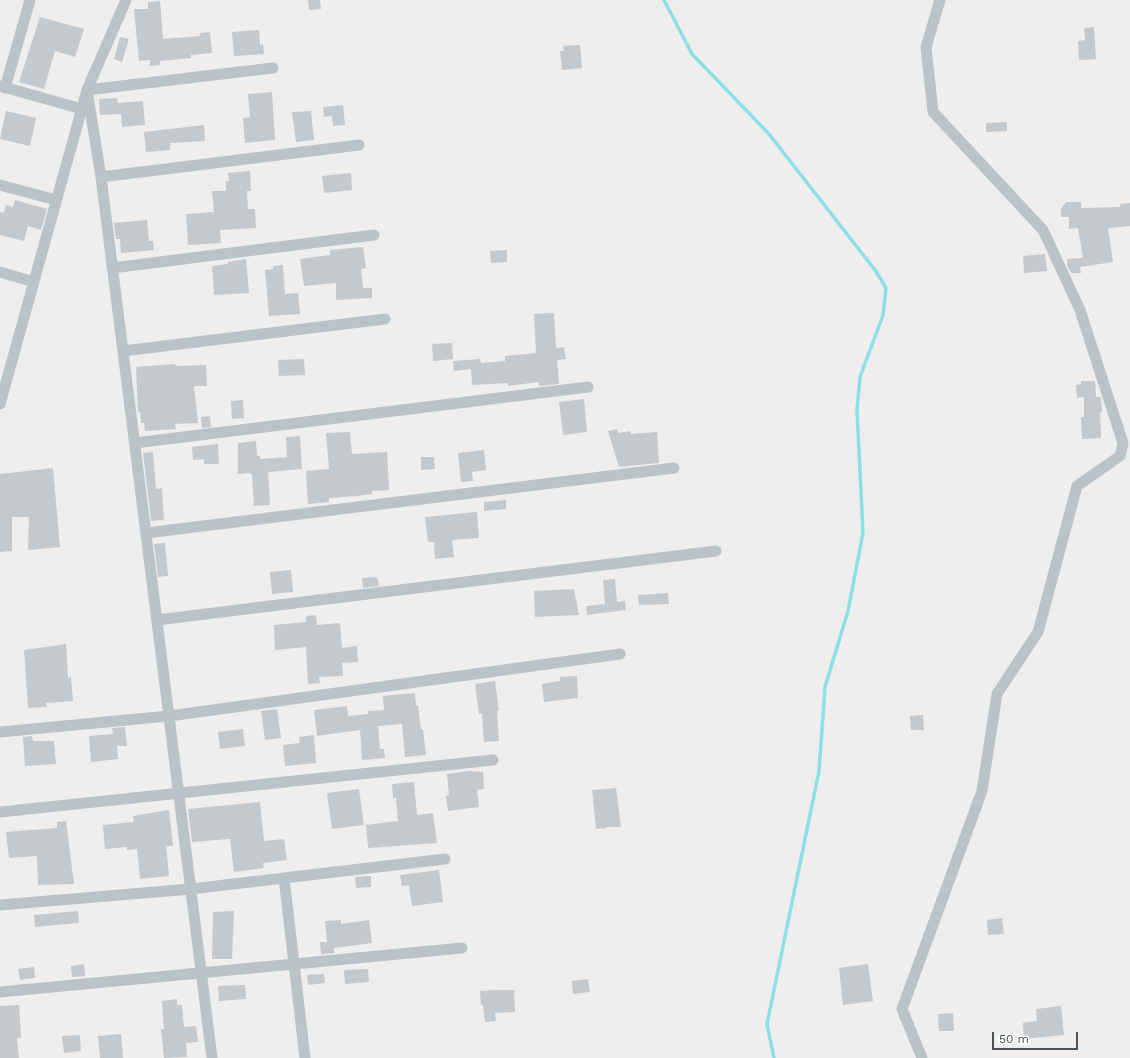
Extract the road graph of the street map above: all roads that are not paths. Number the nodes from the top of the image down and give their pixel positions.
1 (30, 0) edge
2 (126, 0) edge
3 (940, 0) edge
4 (273, 68) dead end
5 (3, 87) edge
6 (87, 90) junction
7 (82, 109) junction
8 (359, 145) dead end
9 (101, 177) junction
10 (0, 185) edge
11 (56, 200) junction
12 (374, 235) dead end
13 (112, 268) junction
14 (0, 272) edge
15 (34, 282) junction
16 (385, 319) dead end
17 (123, 351) junction
18 (588, 387) dead end
19 (1, 399) edge
20 (135, 443) junction
21 (674, 468) dead end
22 (146, 533) junction
23 (716, 551) dead end
24 (157, 620) junction
25 (620, 654) dead end
26 (169, 716) junction
27 (0, 732) edge
28 (494, 760) dead end
29 (179, 793) junction
30 (0, 812) edge
31 (445, 859) dead end
32 (284, 878) junction
33 (190, 888) junction
34 (0, 905) edge
35 (462, 948) dead end
36 (294, 964) junction
37 (201, 973) junction
38 (0, 992) edge
39 (212, 1058) edge
40 (305, 1058) edge
41 (922, 1058) edge

1 - 5 street
2 - 6 street
3 - 41 street
4 - 6 street
5 - 7 street
6 - 7 street
6 - 9 street
7 - 11 street
8 - 9 street
9 - 13 street
10 - 11 street
11 - 15 street
12 - 13 street
13 - 17 street
14 - 15 street
15 - 19 street
16 - 17 street
17 - 20 street
18 - 20 street
20 - 22 street
21 - 22 street
22 - 24 street
23 - 24 street
24 - 26 street
25 - 26 street
26 - 27 street
26 - 29 street
28 - 29 street
29 - 30 street
29 - 33 street
31 - 32 street
32 - 33 street
32 - 36 street
33 - 34 street
33 - 37 street
35 - 36 street
36 - 37 street
36 - 40 street
37 - 38 street
37 - 39 street

